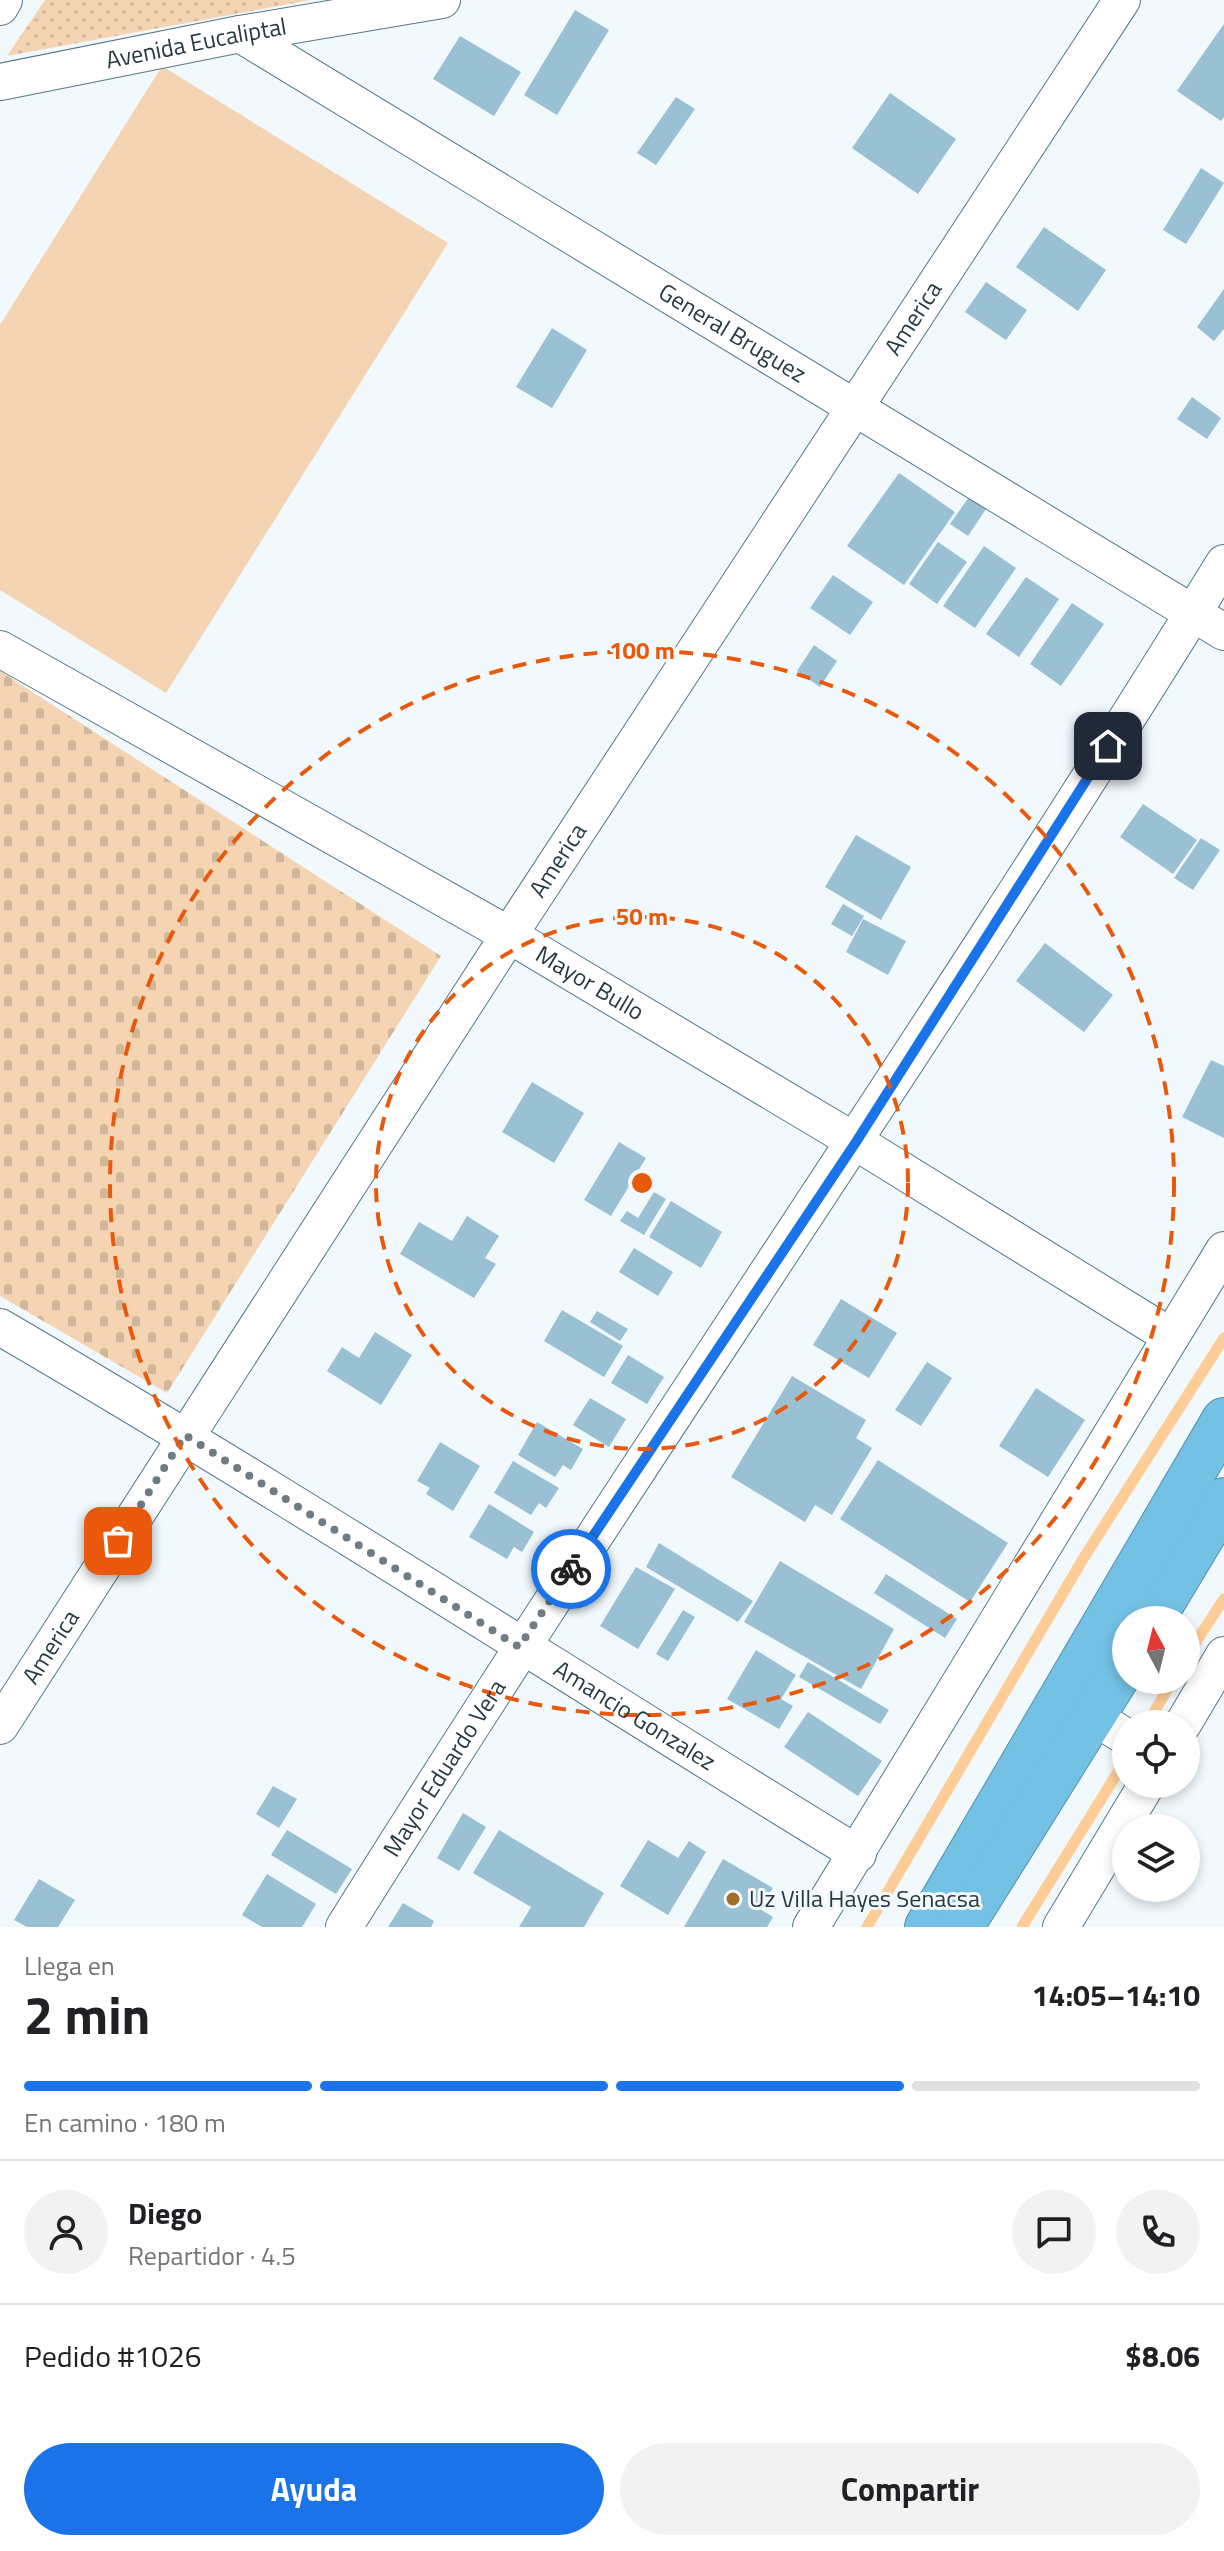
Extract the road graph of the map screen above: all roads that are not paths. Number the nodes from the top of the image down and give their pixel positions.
1 (4, 0) edge
2 (442, 0) edge
3 (1122, 0) edge
4 (0, 7) edge
5 (240, 34) junction
6 (0, 82) edge
7 (855, 405) junction
8 (1224, 563) edge
9 (1192, 614) junction
10 (1224, 632) edge
11 (0, 649) edge
12 (509, 935) junction
13 (856, 1142) junction
14 (1224, 1250) edge
15 (0, 1327) edge
16 (1170, 1336) junction
17 (1224, 1420) edge
18 (185, 1435) junction
19 (1224, 1500) edge
20 (1160, 1606) edge
21 (519, 1647) junction
22 (1224, 1655) edge
23 (1191, 1710) edge
24 (0, 1726) edge
25 (1112, 1733) edge
26 (1139, 1798) edge
27 (858, 1854) junction
28 (344, 1927) edge
29 (811, 1927) edge
30 (927, 1927) edge
31 (961, 1927) edge
32 (1061, 1927) edge

1 - 4 street
2 - 5 street, Avenida Eucaliptal
3 - 7 street, America
5 - 6 street, Avenida Eucaliptal
5 - 7 street, General Bruguez
7 - 9 street, General Bruguez
7 - 12 street, America
8 - 9 street, Mayor Eduardo Vera
9 - 10 street, General Bruguez
9 - 13 street, Mayor Eduardo Vera
11 - 12 street, Mayor Bullo
12 - 13 street, Mayor Bullo
12 - 18 street, America
13 - 16 street, Mayor Bullo
13 - 21 street, Mayor Eduardo Vera
14 - 16 street
15 - 18 street, Amancio Gonzalez
16 - 27 street
17 - 30 highway
18 - 21 street, Amancio Gonzalez
18 - 24 street, America
19 - 20 highway
21 - 27 street, Amancio Gonzalez
21 - 28 street, Mayor Eduardo Vera
22 - 23 street
25 - 31 highway
26 - 32 street
27 - 29 street

